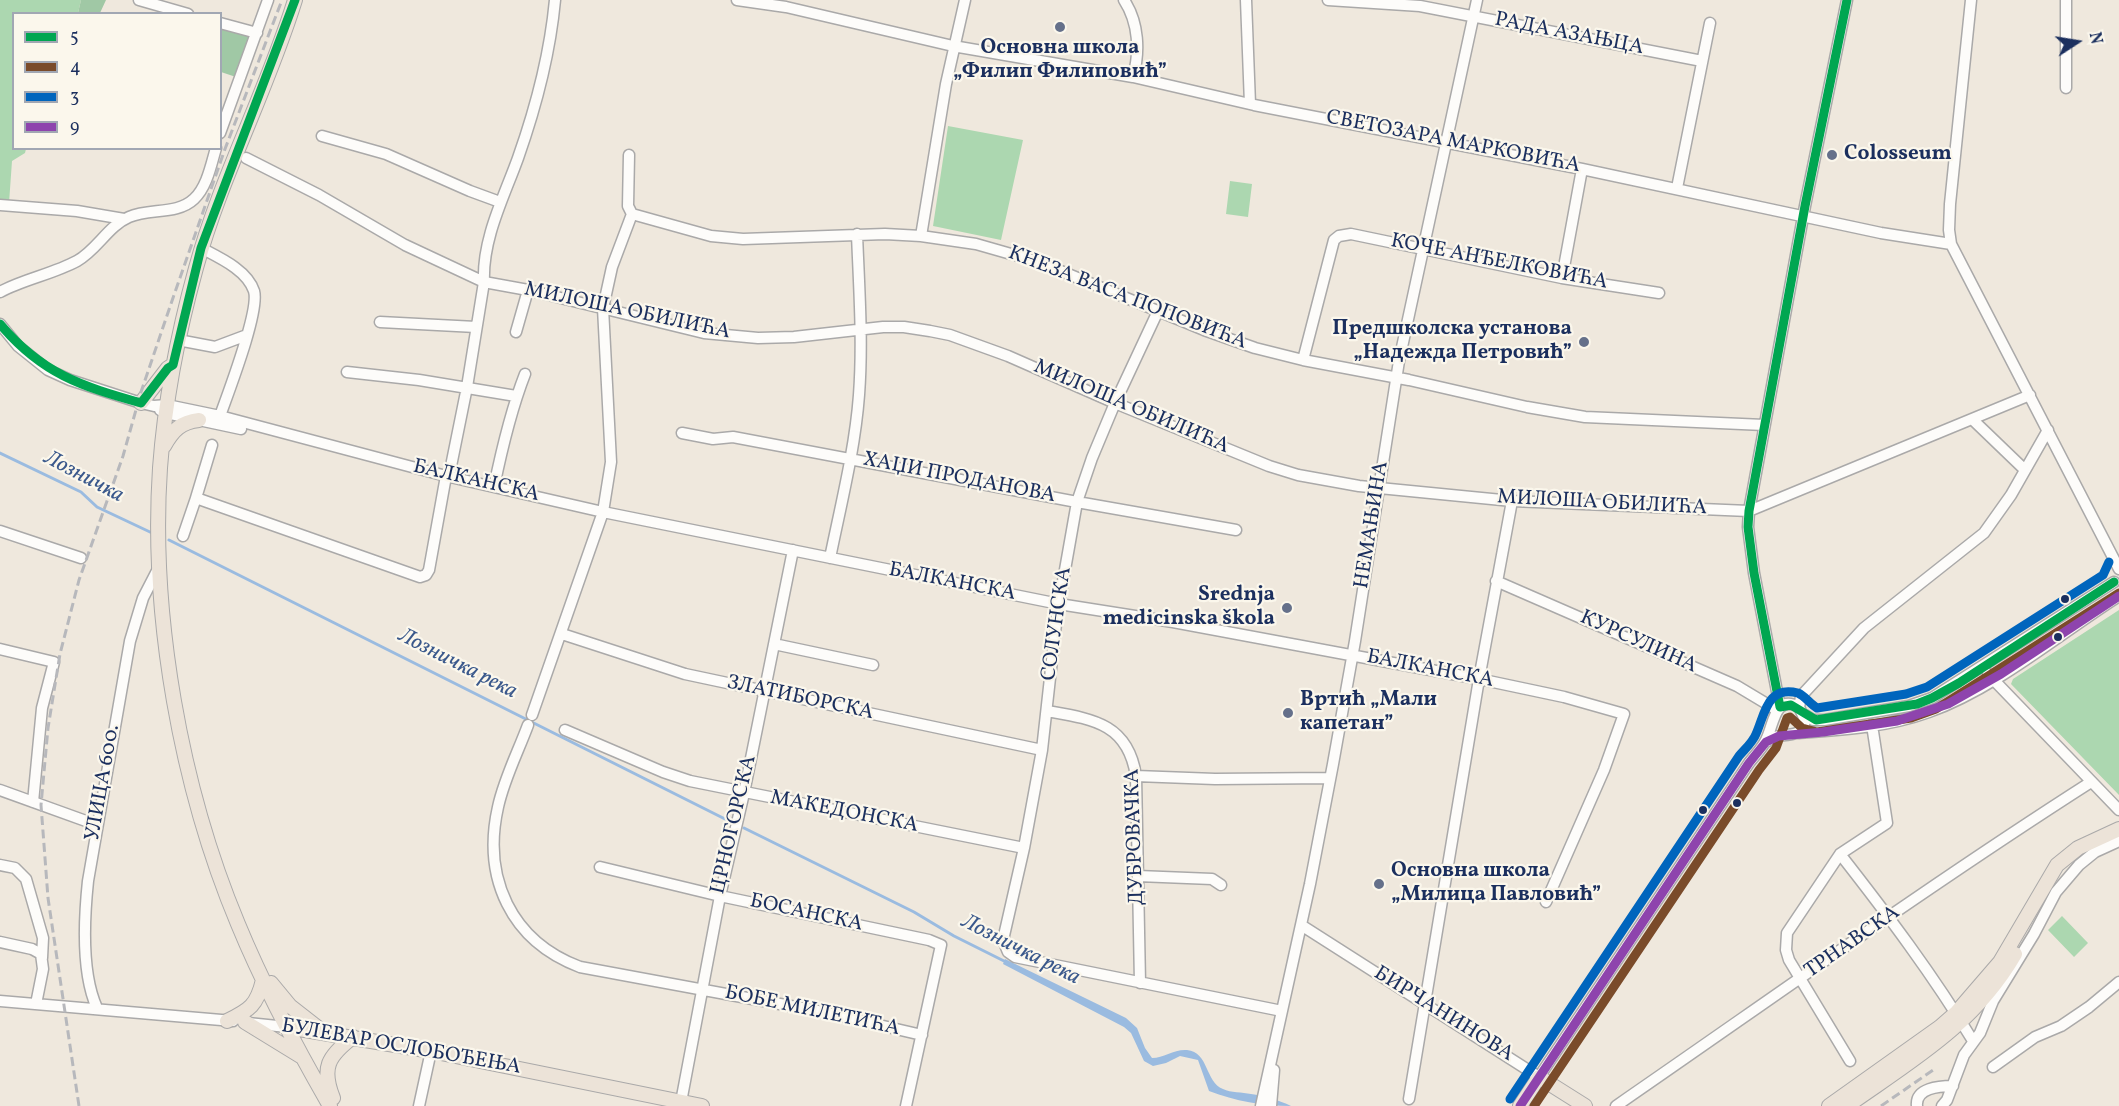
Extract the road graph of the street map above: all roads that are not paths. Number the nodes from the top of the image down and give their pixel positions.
1 (139, 0) edge
2 (268, 0) edge
3 (295, 0) edge
4 (555, 0) edge
5 (737, 0) edge
6 (964, 0) edge
7 (1124, 0) edge
8 (1246, 0) edge
9 (1328, 0) edge
10 (1477, 0) edge
11 (1847, 0) edge
12 (1971, 0) edge
13 (2067, 0) edge
14 (1354, 1) edge
15 (181, 12) edge
16 (1473, 15) junction
17 (1710, 23) dead end
18 (222, 24) edge
19 (257, 33) junction
20 (953, 45) junction
21 (1702, 61) junction
22 (1133, 77) junction
23 (2066, 88) dead end
24 (1250, 104) junction
25 (222, 128) edge
26 (322, 136) dead end
27 (1446, 142) junction
28 (215, 150) edge
29 (629, 155) dead end
30 (246, 158) dead end
31 (1582, 169) junction
32 (1677, 188) junction
33 (500, 202) junction
34 (0, 205) edge
35 (100, 214) junction
36 (632, 214) junction
37 (1804, 216) junction
38 (124, 219) junction
39 (857, 234) junction
40 (921, 236) junction
41 (99, 242) junction
42 (1951, 244) junction
43 (1423, 248) junction
44 (201, 249) junction
45 (1562, 278) junction
46 (483, 282) junction
47 (528, 290) junction
48 (0, 292) edge
49 (1659, 292) dead end
50 (603, 308) junction
51 (1158, 311) junction
52 (380, 322) dead end
53 (0, 324) edge
54 (476, 327) junction
55 (861, 329) junction
56 (516, 332) dead end
57 (247, 335) junction
58 (178, 340) junction
59 (1303, 360) junction
60 (173, 365) junction
61 (347, 372) dead end
62 (525, 374) dead end
63 (1396, 377) junction
64 (467, 387) junction
65 (2030, 395) junction
66 (516, 396) junction
67 (1115, 403) junction
68 (157, 407) junction
69 (220, 416) junction
70 (1972, 419) junction
71 (199, 420) junction
72 (1764, 424) junction
73 (2048, 430) junction
74 (283, 433) junction
75 (682, 433) dead end
76 (213, 445) dead end
77 (162, 450) junction
78 (849, 458) junction
79 (2025, 470) junction
80 (448, 476) junction
81 (494, 487) junction
82 (1379, 487) junction
83 (196, 498) junction
84 (1512, 501) junction
85 (1077, 502) junction
86 (1749, 511) junction
87 (603, 512) junction
88 (1236, 530) dead end
89 (0, 531) edge
90 (183, 536) dead end
91 (2107, 545) junction
92 (793, 550) junction
93 (2119, 550) edge
94 (81, 558) dead end
95 (830, 558) junction
96 (160, 564) junction
97 (2119, 569) edge
98 (1496, 581) junction
99 (2117, 586) edge
100 (2116, 599) edge
101 (1059, 604) junction
102 (562, 634) junction
103 (774, 644) junction
104 (0, 649) edge
105 (1353, 656) junction
106 (873, 665) dead end
107 (1982, 667) junction
108 (1479, 679) junction
109 (1992, 680) junction
110 (764, 691) junction
111 (1047, 711) junction
112 (1802, 711) junction
113 (1776, 712) junction
114 (1872, 725) junction
115 (566, 730) dead end
116 (1798, 733) junction
117 (1785, 735) junction
118 (1766, 742) junction
119 (1041, 750) junction
120 (1136, 776) junction
121 (1330, 778) junction
122 (2091, 782) junction
123 (0, 790) edge
124 (744, 793) junction
125 (33, 802) junction
126 (2119, 810) edge
127 (97, 825) junction
128 (2119, 829) edge
129 (2119, 839) edge
130 (1024, 848) junction
131 (1840, 854) junction
132 (0, 865) edge
133 (600, 867) dead end
134 (1138, 876) junction
135 (1221, 885) dead end
136 (720, 896) junction
137 (1546, 902) dead end
138 (1889, 917) junction
139 (1301, 925) junction
140 (0, 942) edge
141 (42, 958) junction
142 (260, 975) junction
143 (1800, 979) junction
144 (2119, 982) edge
145 (1140, 983) junction
146 (703, 989) junction
147 (0, 1001) edge
148 (36, 1004) junction
149 (1424, 1004) junction
150 (97, 1008) junction
151 (1282, 1011) junction
152 (1959, 1018) junction
153 (227, 1020) junction
154 (245, 1022) junction
155 (286, 1027) junction
156 (324, 1032) junction
157 (922, 1035) junction
158 (353, 1037) junction
159 (1973, 1041) junction
160 (1275, 1050) junction
161 (431, 1051) junction
162 (302, 1058) junction
163 (1850, 1060) dead end
164 (1993, 1067) dead end
165 (1539, 1077) junction
166 (1953, 1086) junction
167 (1409, 1099) dead end
168 (681, 1102) junction
169 (332, 1106) edge
170 (419, 1106) edge
171 (702, 1106) edge
172 (906, 1106) edge
173 (1261, 1106) edge
174 (1271, 1106) edge
175 (1520, 1106) edge
176 (1585, 1106) edge
177 (1616, 1106) edge
178 (1829, 1106) edge
179 (1847, 1106) edge
180 (1917, 1106) edge
181 (1942, 1106) edge

1 - 15 street
2 - 19 street
3 - 44 main road
4 - 33 street
5 - 20 street, СВЕТОЗАРА МАРКОВИЋА
6 - 20 street
7 - 22 street
8 - 24 street
9 - 14 street, РАДА АЗАЊЦА
10 - 16 street, НЕМАЊИНА
11 - 37 street
12 - 42 street
13 - 23 street
14 - 16 street, РАДА АЗАЊЦА
16 - 21 street, РАДА АЗАЊЦА
16 - 27 street, НЕМАЊИНА
17 - 21 street
18 - 19 street
19 - 25 street
20 - 22 street, СВЕТОЗАРА МАРКОВИЋА
20 - 40 street
21 - 32 street
22 - 24 street, СВЕТОЗАРА МАРКОВИЋА
24 - 27 street, СВЕТОЗАРА МАРКОВИЋА
26 - 33 street
27 - 31 street, СВЕТОЗАРА МАРКОВИЋА
27 - 43 street, НЕМАЊИНА
28 - 38 street
29 - 36 street
30 - 46 street, МИЛОША ОБИЛИЋА
31 - 32 street, СВЕТОЗАРА МАРКОВИЋА
31 - 45 street
32 - 37 street, СВЕТОЗАРА МАРКОВИЋА
33 - 46 street
34 - 35 street
35 - 38 street
35 - 41 street
36 - 39 street, КНЕЗА ВАСА ПОПОВИЋА
36 - 50 street, БОБЕ МИЛЕТИЋА
37 - 42 street, СВЕТОЗАРА МАРКОВИЋА
37 - 72 street
38 - 41 street
39 - 40 street, КНЕЗА ВАСА ПОПОВИЋА
39 - 55 street
40 - 51 street, КНЕЗА ВАСА ПОПОВИЋА
41 - 48 street
42 - 65 street
43 - 45 street, КОЧЕ АНЂЕЛКОВИЋА
43 - 59 street, КОЧЕ АНЂЕЛКОВИЋА
43 - 63 street, НЕМАЊИНА
44 - 57 street
44 - 58 main road
45 - 49 street, КОЧЕ АНЂЕЛКОВИЋА
46 - 47 street, МИЛОША ОБИЛИЋА
46 - 54 street
47 - 50 street, МИЛОША ОБИЛИЋА
47 - 56 street
50 - 55 street, МИЛОША ОБИЛИЋА
50 - 87 street, БОБЕ МИЛЕТИЋА
51 - 59 street, КНЕЗА ВАСА ПОПОВИЋА
51 - 67 street, СОЛУНСКА
52 - 54 street
53 - 68 street
54 - 64 street
55 - 67 street, МИЛОША ОБИЛИЋА
55 - 78 street
57 - 58 street
57 - 69 street
58 - 60 main road
59 - 63 street, КНЕЗА ВАСА ПОПОВИЋА
60 - 68 main road
60 - 68 main road
61 - 64 street
62 - 66 street
63 - 72 street, КНЕЗА ВАСА ПОПОВИЋА
63 - 82 street, НЕМАЊИНА
64 - 66 street
64 - 80 street
65 - 70 street, МИЛОША ОБИЛИЋА
65 - 73 street
66 - 81 street
67 - 82 street, МИЛОША ОБИЛИЋА
67 - 85 street, СОЛУНСКА
68 - 69 street, БАЛКАНСКА
68 - 71 street, БАЛКАНСКА
68 - 77 main road
69 - 74 street, БАЛКАНСКА
70 - 79 street
70 - 86 street, МИЛОША ОБИЛИЋА
71 - 74 street, БАЛКАНСКА
71 - 77 main road
72 - 86 street
73 - 79 street
73 - 91 street
74 - 80 street, БАЛКАНСКА
75 - 78 street, ХАЏИ ПРОДАНОВА
76 - 83 street
77 - 96 main road
78 - 85 street, ХАЏИ ПРОДАНОВА
78 - 95 street
79 - 112 street
80 - 81 street, БАЛКАНСКА
80 - 83 street
81 - 87 street, БАЛКАНСКА
82 - 84 street, МИЛОША ОБИЛИЋА
82 - 105 street, НЕМАЊИНА
83 - 90 street
84 - 86 street, МИЛОША ОБИЛИЋА
84 - 98 street
85 - 88 street, ХАЏИ ПРОДАНОВА
85 - 101 street, СОЛУНСКА
86 - 113 street
87 - 92 street, БАЛКАНСКА
87 - 102 street, БОБЕ МИЛЕТИЋА
89 - 94 street
91 - 93 street
91 - 97 street
92 - 95 street, БАЛКАНСКА
92 - 103 street, ЦРНОГОРСКА
95 - 101 street, БАЛКАНСКА
96 - 127 street, УЛИЦА 600.
96 - 142 main road
97 - 99 street
98 - 108 street
98 - 113 street, КУРСУЛИНА
99 - 107 street
100 - 109 street
101 - 105 street, БАЛКАНСКА
101 - 111 street, СОЛУНСКА
102 - 110 street, ЗЛАТИБОРСКА
102 - 146 street, БОБЕ МИЛЕТИЋА
103 - 106 street
103 - 110 street, ЦРНОГОРСКА
104 - 125 street
105 - 108 street, БАЛКАНСКА
105 - 121 street, НЕМАЊИНА
107 - 109 street
107 - 112 street
108 - 137 street, БАЛКАНСКА
108 - 149 street
109 - 114 street
109 - 122 street
110 - 119 street, ЗЛАТИБОРСКА
110 - 124 street, ЦРНОГОРСКА
111 - 119 street, СОЛУНСКА
111 - 120 street, ДУБРОВАЧКА
112 - 113 street
112 - 116 street
113 - 117 street
113 - 118 street
114 - 116 street
114 - 131 street
115 - 124 street, МАКЕДОНСКА
116 - 117 street
117 - 118 street
118 - 165 street
119 - 130 street, СОЛУНСКА
120 - 121 street
120 - 134 street, ДУБРОВАЧКА
121 - 139 street, НЕМАЊИНА
122 - 126 street
122 - 138 street, ТРНАВСКА
123 - 125 street
124 - 130 street, МАКЕДОНСКА
124 - 136 street, ЦРНОГОРСКА
125 - 127 street
127 - 150 street, УЛИЦА 600.
128 - 152 main road
129 - 152 main road
129 - 159 street
130 - 145 street, СОЛУНСКА
131 - 138 street
131 - 143 street
132 - 141 street
133 - 136 street, БОСАНСКА
134 - 135 street
134 - 145 street, ДУБРОВАЧКА
136 - 146 street, ЦРНОГОРСКА
136 - 157 street, БОСАНСКА
138 - 143 street, ТРНАВСКА
138 - 152 street
139 - 149 street, БИРЧАНИНОВА
139 - 151 street, НЕМАЊИНА
140 - 141 street
141 - 148 street
142 - 153 main road
142 - 155 main road
142 - 156 main road
143 - 163 street
143 - 177 street, ТРНАВСКА
144 - 164 street
145 - 151 street
146 - 157 street, БОБЕ МИЛЕТИЋА
146 - 168 street, ЦРНОГОРСКА
147 - 148 street, БУЛЕВАР ОСЛОБОЂЕЊА
148 - 150 street, БУЛЕВАР ОСЛОБОЂЕЊА
149 - 165 street, БИРЧАНИНОВА
149 - 167 street
150 - 153 street, БУЛЕВАР ОСЛОБОЂЕЊА
151 - 160 street, НЕМАЊИНА
152 - 159 street
152 - 178 main road
152 - 179 main road
153 - 154 street, БУЛЕВАР ОСЛОБОЂЕЊА
154 - 155 street, БУЛЕВАР ОСЛОБОЂЕЊА
154 - 162 main road
155 - 156 main road, БУЛЕВАР ОСЛОБОЂЕЊА
155 - 162 main road
156 - 158 main road, БУЛЕВАР ОСЛОБОЂЕЊА
157 - 172 street
158 - 161 main road, БУЛЕВАР ОСЛОБОЂЕЊА
158 - 169 main road
159 - 166 street
160 - 173 street, НЕМАЊИНА
160 - 174 street, НЕМАЊИНА
161 - 168 main road, БУЛЕВАР ОСЛОБОЂЕЊА
161 - 170 street
162 - 169 main road
165 - 175 main road
165 - 176 main road, БИРЧАНИНОВА
166 - 180 street
166 - 181 street
168 - 171 main road, БУЛЕВАР ОСЛОБОЂЕЊА

